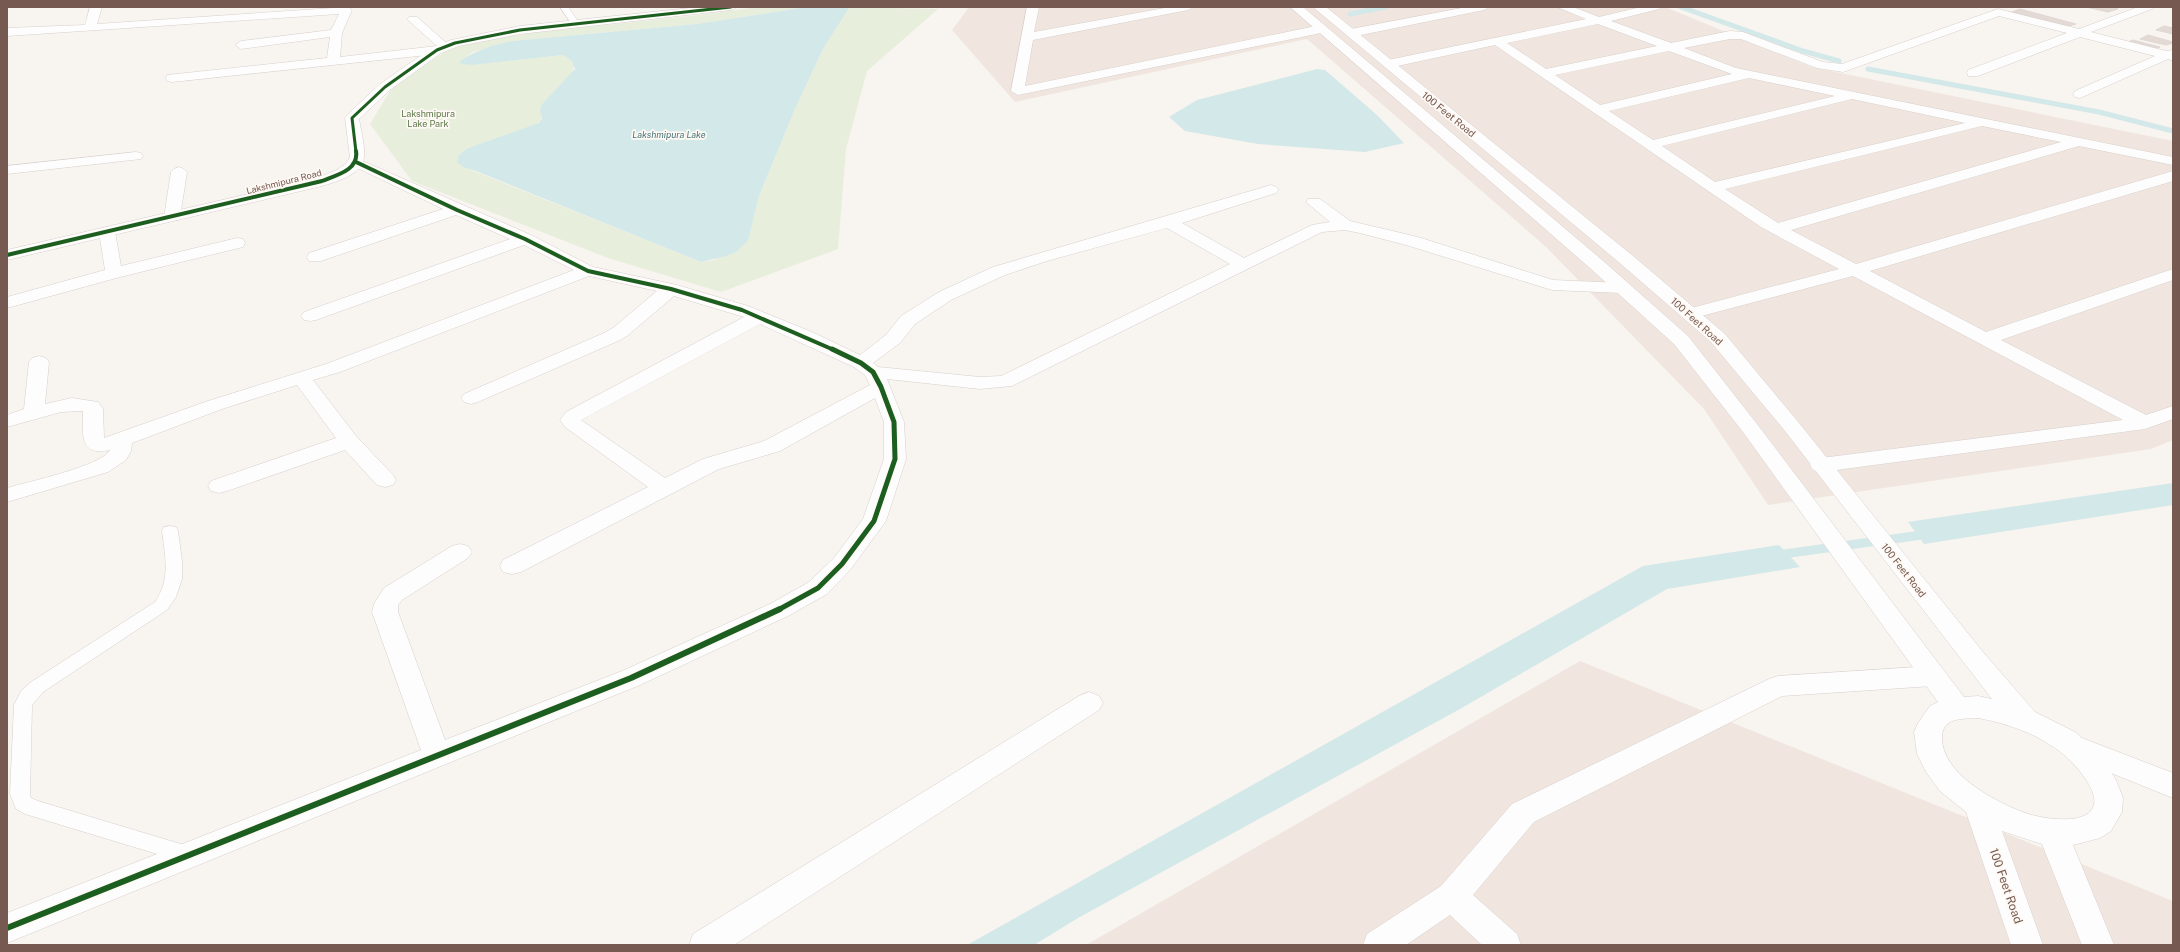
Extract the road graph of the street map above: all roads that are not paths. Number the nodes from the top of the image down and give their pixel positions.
1 (96, 7) edge
2 (564, 7) edge
3 (1033, 7) edge
4 (1188, 7) edge
5 (1296, 7) edge
6 (1321, 7) edge
7 (1484, 7) edge
8 (1563, 7) edge
9 (1655, 7) edge
10 (2012, 7) edge
11 (2148, 7) edge
12 (346, 8) edge
13 (723, 8) edge
14 (1998, 12) junction
15 (413, 18) dead end
16 (1600, 20) junction
17 (576, 24) junction
18 (90, 28) junction
19 (1321, 28) junction
20 (7, 32) edge
21 (336, 33) junction
22 (1351, 33) junction
23 (2081, 33) junction
24 (1028, 37) junction
25 (1498, 42) junction
26 (241, 45) dead end
27 (1669, 47) junction
28 (441, 48) junction
29 (2171, 55) edge
30 (333, 60) junction
31 (1388, 64) junction
32 (1545, 73) junction
33 (1973, 73) dead end
34 (1749, 74) junction
35 (172, 78) dead end
36 (2080, 94) dead end
37 (1854, 96) junction
38 (1598, 109) junction
39 (1983, 122) junction
40 (2077, 142) junction
41 (1650, 145) junction
42 (136, 156) dead end
43 (2173, 161) edge
44 (356, 162) junction
45 (7, 170) edge
46 (179, 172) dead end
47 (2173, 176) edge
48 (1713, 187) junction
49 (1271, 190) dead end
50 (1314, 202) dead end
51 (458, 210) junction
52 (172, 217) junction
53 (1169, 222) junction
54 (1345, 225) junction
55 (1776, 229) junction
56 (107, 232) junction
57 (525, 239) junction
58 (237, 243) dead end
59 (7, 255) edge
60 (315, 257) dead end
61 (1242, 264) junction
62 (1855, 270) junction
63 (588, 271) junction
64 (114, 273) junction
65 (2173, 274) edge
66 (1622, 288) junction
67 (671, 289) junction
68 (7, 302) edge
69 (1690, 314) junction
70 (310, 316) dead end
71 (759, 317) junction
72 (1984, 339) junction
73 (39, 362) dead end
74 (872, 374) junction
75 (301, 376) junction
76 (471, 398) dead end
77 (2173, 412) edge
78 (34, 414) junction
79 (7, 421) edge
80 (2145, 423) junction
81 (121, 440) junction
82 (349, 441) junction
83 (1821, 465) junction
84 (385, 480) dead end
85 (219, 486) dead end
86 (664, 488) junction
87 (7, 495) edge
88 (170, 531) dead end
89 (460, 552) dead end
90 (512, 566) dead end
91 (1933, 676) junction
92 (1089, 703) dead end
93 (1957, 708) junction
94 (2025, 719) junction
95 (2070, 744) junction
96 (437, 756) junction
97 (2173, 786) edge
98 (1978, 804) junction
99 (2053, 833) junction
100 (186, 854) junction
101 (1452, 896) junction
102 (7, 928) edge
103 (705, 945) edge
104 (1380, 945) edge
105 (1505, 945) edge
106 (2027, 945) edge
107 (2098, 945) edge

1 - 18 street
2 - 17 lane
3 - 24 street
4 - 24 street
5 - 19 street, 100 Feet Road
6 - 22 street, 100 Feet Road
7 - 22 street
8 - 16 street
9 - 16 street
10 - 14 street
11 - 23 street
12 - 18 street
12 - 21 street
13 - 17 street
14 - 23 street
14 - 27 street
15 - 28 street
16 - 25 street
16 - 27 street
17 - 28 street
18 - 20 street
19 - 24 street
19 - 66 street, 100 Feet Road
21 - 26 street
21 - 30 street
22 - 31 street, 100 Feet Road
23 - 29 street
23 - 33 street
25 - 31 street
25 - 32 street
27 - 32 street
27 - 34 street
28 - 30 street
28 - 44 street
29 - 36 street
30 - 35 street
31 - 69 street, 100 Feet Road
32 - 38 street
34 - 37 street
34 - 38 street
37 - 39 street
37 - 41 street
38 - 41 street
39 - 40 street
39 - 48 street
40 - 43 street
40 - 55 street
41 - 48 street
42 - 45 street
44 - 51 street
44 - 52 street, Lakshmipura Road
46 - 52 street
47 - 62 street
48 - 55 street
49 - 53 street
50 - 54 street
51 - 57 street
51 - 60 street
52 - 56 street, Lakshmipura Road
53 - 61 street
53 - 74 street
54 - 61 street
54 - 66 street
55 - 62 street
56 - 59 street, Lakshmipura Road
56 - 64 street
57 - 63 street
57 - 70 street
58 - 64 street
61 - 74 street
62 - 69 street
62 - 72 street
63 - 67 street
63 - 75 street
64 - 68 street
65 - 72 street
66 - 91 street, 100 Feet Road
67 - 71 street
67 - 76 street
69 - 83 street, 100 Feet Road
71 - 74 street
71 - 86 street
72 - 80 street
73 - 78 street
74 - 86 street
74 - 96 street
75 - 81 street
75 - 82 street
77 - 80 street
78 - 79 street
78 - 81 street
80 - 83 street
81 - 87 street
82 - 84 street
82 - 85 street
83 - 94 street, 100 Feet Road
86 - 90 street
88 - 100 lane
89 - 96 street
91 - 93 street, 100 Feet Road
91 - 101 street
92 - 103 street
93 - 94 street, 100 Feet Road
93 - 98 street, 100 Feet Road
94 - 95 street, 100 Feet Road
95 - 97 street
95 - 99 street, 100 Feet Road
96 - 100 street
98 - 99 street, 100 Feet Road
98 - 106 street, 100 Feet Road
99 - 107 street
100 - 102 street
101 - 104 street
101 - 105 street

